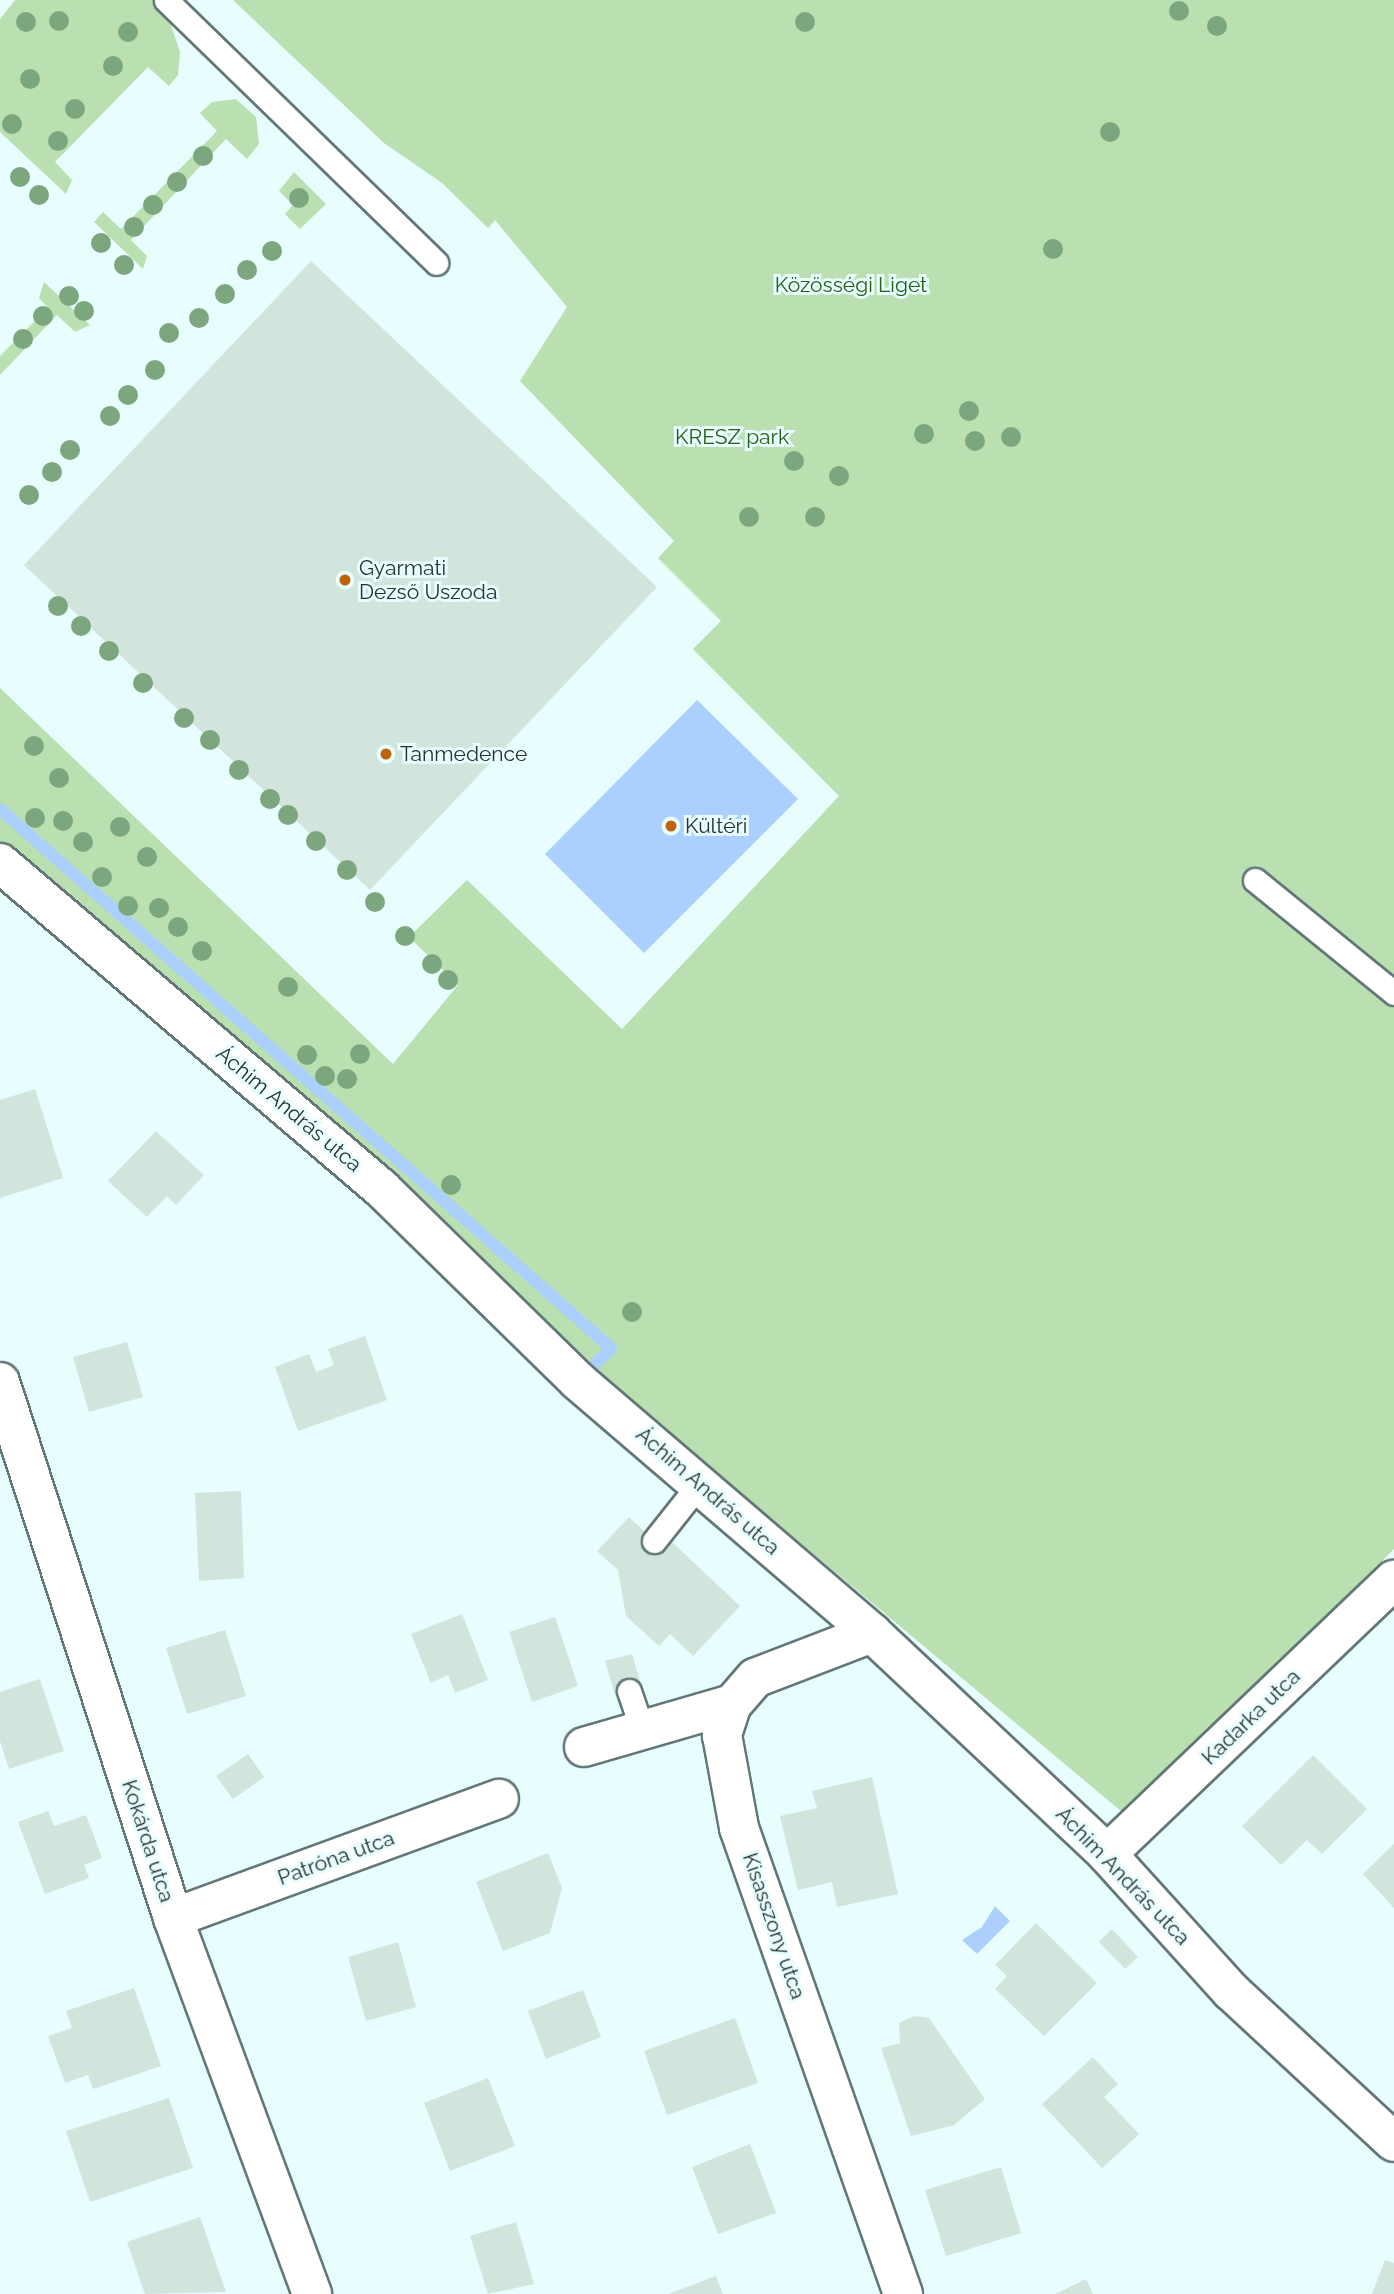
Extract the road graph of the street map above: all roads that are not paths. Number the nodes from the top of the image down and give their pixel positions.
1 (166, 0) edge
2 (436, 262) dead end
3 (0, 863) edge
4 (1255, 880) dead end
5 (1394, 993) edge
6 (0, 1382) edge
7 (700, 1483) junction
8 (654, 1541) dead end
9 (1394, 1580) edge
10 (872, 1633) junction
11 (629, 1691) dead end
12 (732, 1704) junction
13 (642, 1729) junction
14 (584, 1747) dead end
15 (499, 1799) dead end
16 (1107, 1854) junction
17 (173, 1918) junction
18 (1394, 2142) edge
19 (312, 2294) edge
20 (903, 2294) edge

1 - 2 lane
3 - 7 street, Áchim András utca
4 - 5 lane
6 - 17 street, Kokárda utca
7 - 8 lane
7 - 10 street, Áchim András utca
9 - 16 street, Kadarka utca
10 - 12 street, Kisasszony utca
10 - 16 street, Áchim András utca
11 - 13 lane
12 - 13 street
12 - 20 street, Kisasszony utca
13 - 14 street
15 - 17 street, Patróna utca
16 - 18 street, Áchim András utca
17 - 19 street, Kokárda utca

